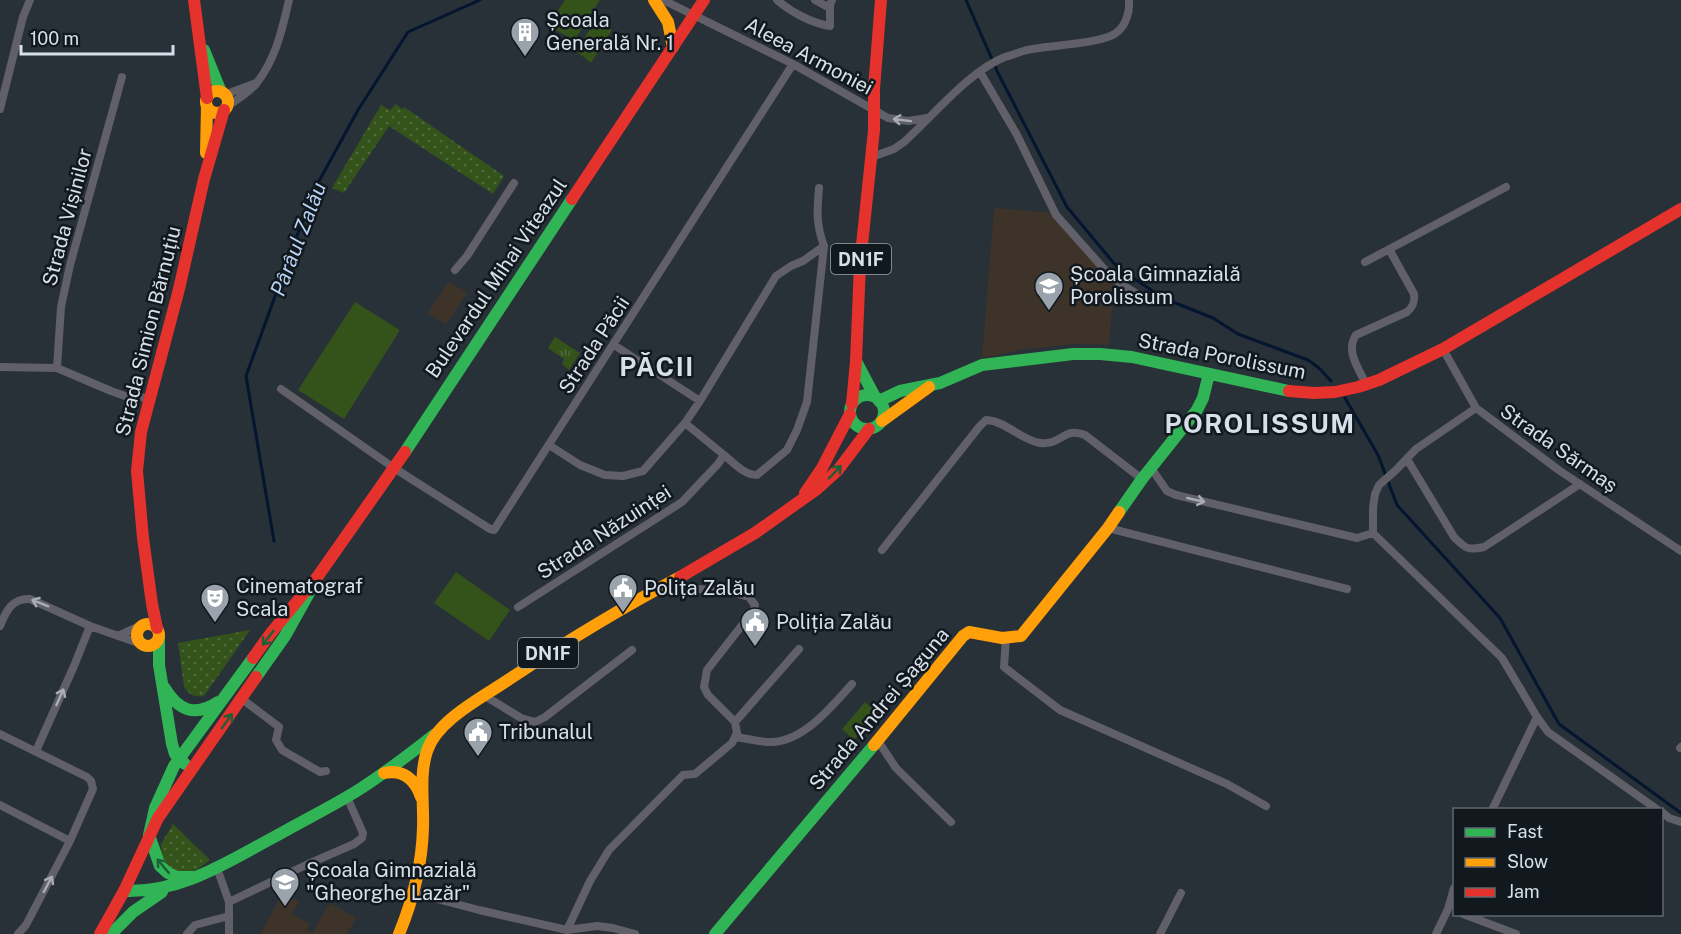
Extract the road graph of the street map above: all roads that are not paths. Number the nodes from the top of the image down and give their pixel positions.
1 (30, 0) edge
2 (194, 0) edge
3 (289, 0) edge
4 (654, 0) edge
5 (663, 0) edge
6 (704, 0) edge
7 (777, 0) edge
8 (815, 0) edge
9 (881, 0) edge
10 (1129, 0) edge
11 (831, 3) edge
12 (694, 15) junction
13 (200, 41) junction
14 (673, 47) junction
15 (792, 64) junction
16 (983, 70) junction
17 (122, 77) dead end
18 (256, 83) junction
19 (224, 101) junction
20 (207, 102) junction
21 (0, 109) edge
22 (874, 110) junction
23 (931, 117) junction
24 (872, 157) junction
25 (205, 175) junction
26 (514, 183) dead end
27 (1506, 187) dead end
28 (819, 188) dead end
29 (1681, 209) edge
30 (824, 246) junction
31 (1389, 249) junction
32 (1365, 262) dead end
33 (455, 270) dead end
34 (1148, 301) dead end
35 (614, 345) junction
36 (1443, 348) junction
37 (856, 361) junction
38 (0, 367) edge
39 (57, 368) junction
40 (1209, 374) junction
41 (1366, 384) junction
42 (930, 386) junction
43 (281, 390) dead end
44 (149, 398) junction
45 (877, 399) junction
46 (700, 401) junction
47 (1476, 408) junction
48 (851, 409) junction
49 (882, 421) junction
50 (685, 423) junction
51 (869, 429) junction
52 (549, 445) junction
53 (724, 455) junction
54 (1407, 459) junction
55 (394, 468) junction
56 (1151, 468) junction
57 (1142, 479) junction
58 (1580, 484) junction
59 (793, 507) junction
60 (1108, 528) junction
61 (1373, 534) junction
62 (882, 550) dead end
63 (1681, 551) edge
64 (318, 576) junction
65 (663, 586) junction
66 (1347, 589) dead end
67 (518, 607) dead end
68 (0, 626) edge
69 (90, 626) junction
70 (151, 629) junction
71 (118, 636) junction
72 (1006, 638) junction
73 (145, 645) junction
74 (800, 649) dead end
75 (632, 650) dead end
76 (159, 665) junction
77 (162, 683) junction
78 (852, 684) dead end
79 (484, 696) junction
80 (224, 697) junction
81 (242, 699) junction
82 (1536, 717) junction
83 (735, 722) junction
84 (440, 731) junction
85 (0, 734) edge
86 (735, 737) junction
87 (878, 741) junction
88 (36, 751) junction
89 (404, 758) junction
90 (179, 759) junction
91 (192, 769) junction
92 (326, 771) dead end
93 (383, 773) junction
94 (424, 778) junction
95 (347, 797) junction
96 (0, 805) edge
97 (1266, 806) dead end
98 (1493, 808) edge
99 (1655, 808) edge
100 (424, 813) junction
101 (1663, 813) edge
102 (951, 822) dead end
103 (1681, 822) edge
104 (148, 835) junction
105 (70, 842) junction
106 (217, 868) junction
107 (193, 878) junction
108 (170, 887) junction
109 (124, 891) junction
110 (414, 893) junction
111 (1181, 893) dead end
112 (229, 903) junction
113 (1451, 910) edge
114 (229, 915) junction
115 (1466, 916) edge
116 (567, 930) junction
117 (18, 934) edge
118 (100, 934) edge
119 (111, 934) edge
120 (187, 934) edge
121 (229, 934) edge
122 (399, 934) edge
123 (635, 934) edge
124 (715, 934) edge
125 (1160, 934) edge
126 (1436, 934) edge
127 (1516, 934) edge

1 - 21 street
2 - 13 main road, Strada Simion Bărnuțiu
3 - 18 street
4 - 14 main road
5 - 12 street, Aleea Armoniei
6 - 12 main road, Bulevardul Mihai Viteazul
7 - 11 street
8 - 11 street
9 - 22 main road, DN1F
10 - 16 street
12 - 14 main road, Bulevardul Mihai Viteazul
12 - 15 street, Aleea Armoniei
13 - 19 main road, Strada Simion Bărnuțiu
13 - 20 main road, Strada Simion Bărnuțiu
14 - 55 main road, Bulevardul Mihai Viteazul
15 - 22 street, Aleea Armoniei
15 - 35 street, Strada Păcii
16 - 23 street
16 - 34 street
17 - 39 street, Strada Vișinilor
18 - 19 street
18 - 19 street
19 - 20 main road
19 - 20 main road
19 - 25 main road, Strada Simion Bărnuțiu
20 - 25 main road, Strada Simion Bărnuțiu
23 -> 22 street, Aleea Armoniei
22 - 24 main road, DN1F
23 - 24 street
24 - 37 main road, DN1F
25 - 44 main road, Strada Simion Bărnuțiu
26 - 33 street
27 - 31 street
28 - 30 street
29 - 36 main road, Strada Porolissum
30 - 46 street
30 - 53 street
31 - 32 street
31 - 41 street
35 - 46 street
35 - 52 street, Strada Păcii
36 - 41 main road, Strada Porolissum
36 - 47 street, Strada Sărmaș
37 - 45 main road
37 - 48 main road, DN1F
38 - 39 street
39 - 44 street
40 - 41 main road, Strada Porolissum
40 - 42 main road, Strada Porolissum
40 - 56 main road
42 - 45 main road, Strada Porolissum
42 - 49 main road, Strada Porolissum
43 - 55 street, Strada Păcii
44 - 70 main road, Strada Simion Bărnuțiu
45 - 48 main road
45 - 49 main road
46 - 50 street
47 - 54 street
47 - 58 street, Strada Sărmaș
48 - 51 main road
48 - 59 main road, DN1F
49 - 51 main road, DN1F
50 - 52 street
50 - 53 street
59 -> 51 main road, DN1F
52 - 55 street, Strada Păcii
53 - 67 street, Strada Năzuinței
54 - 58 street
54 - 61 street
55 - 64 main road, Bulevardul Mihai Viteazul
56 - 57 main road
56 -> 61 street
57 - 60 main road
57 - 62 street
58 - 63 street, Strada Sărmaș
59 - 65 main road, DN1F
60 - 66 street
60 - 72 main road
61 - 82 street
64 -> 80 main road, Bulevardul Mihai Viteazul
64 - 81 main road, Bulevardul Mihai Viteazul
65 - 79 main road, DN1F
65 - 83 street
69 -> 68 street
69 - 71 street
88 -> 69 street
70 - 71 street
70 - 73 main road
70 - 73 main road, Strada Simion Bărnuțiu
70 - 76 main road, Strada Simion Bărnuțiu
71 - 73 street
72 - 87 main road, Strada Andrei Șaguna
72 - 97 street
73 - 76 main road, Strada Simion Bărnuțiu
74 - 83 street
75 - 79 street
76 - 77 main road, Strada Simion Bărnuțiu
77 - 80 main road
77 - 90 main road, Strada Simion Bărnuțiu
78 - 86 street
79 - 84 main road, DN1F
80 - 90 main road, Bulevardul Mihai Viteazul
91 -> 81 main road, Bulevardul Mihai Viteazul
81 - 92 street
82 - 98 street
82 - 99 street
83 - 86 street
84 - 89 main road
84 - 94 main road, DN1F
85 - 88 street
86 - 116 street
87 - 102 street
87 - 124 main road, Strada Andrei Șaguna
88 - 105 street
89 - 93 main road
89 - 94 main road
90 - 91 main road
90 - 104 main road, Bulevardul Mihai Viteazul
91 - 104 main road, Bulevardul Mihai Viteazul
93 - 95 main road
93 - 100 main road
94 - 100 main road, DN1F
95 - 106 main road
95 - 112 street
96 - 105 street
100 - 110 main road, DN1F
101 - 103 street
107 -> 104 main road
104 - 109 main road, Bulevardul Mihai Viteazul
117 -> 105 street
106 - 107 main road
106 - 112 street
107 - 108 main road
108 - 109 main road
108 - 119 main road
109 - 118 main road, Bulevardul Mihai Viteazul
110 - 116 street
110 - 122 main road, DN1F
111 - 125 street
112 - 114 street
113 - 126 street
114 - 120 street
114 - 121 street
115 - 127 street
116 - 123 street

